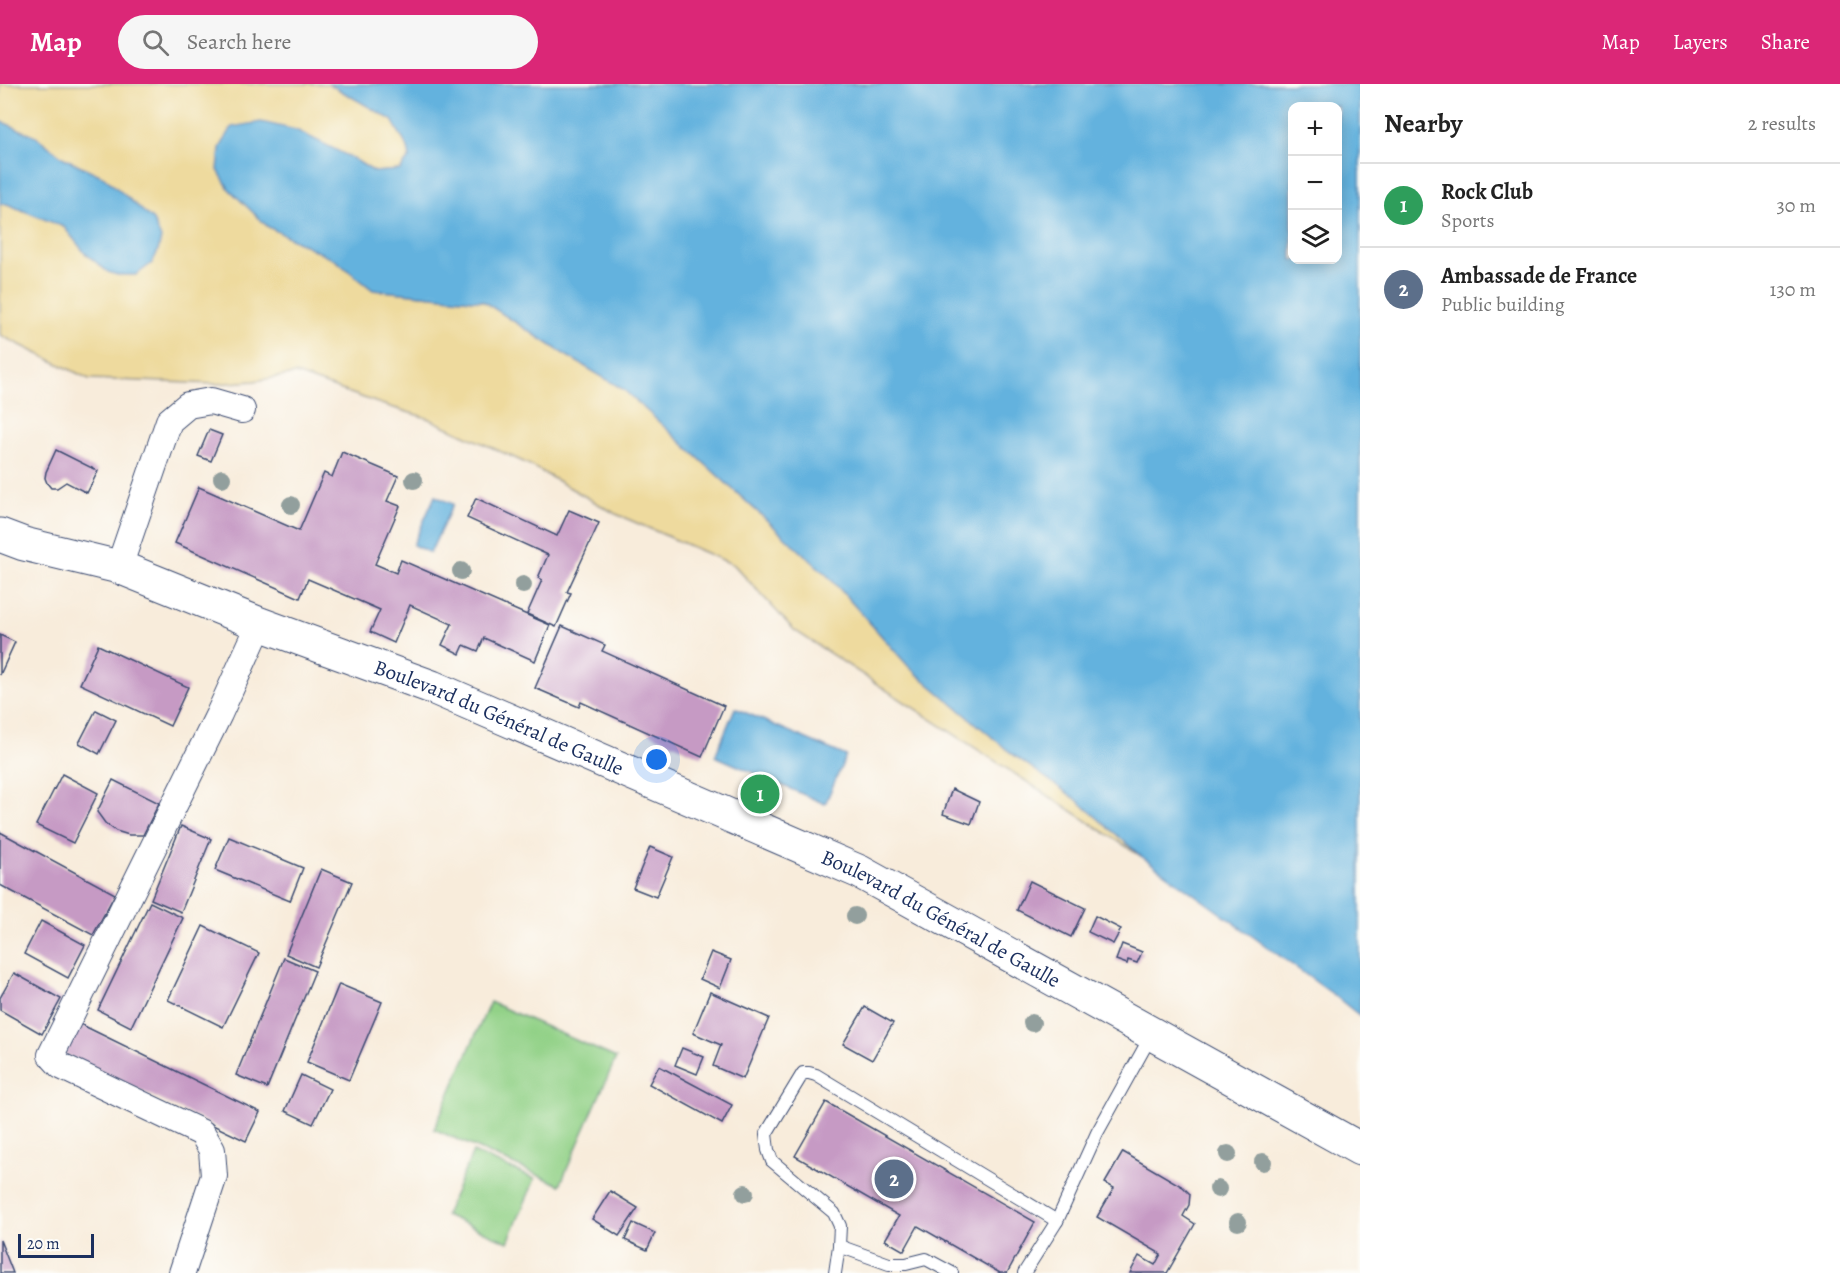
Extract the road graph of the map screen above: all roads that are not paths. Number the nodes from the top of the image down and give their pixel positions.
1 (242, 410) dead end
2 (0, 535) edge
3 (119, 567) junction
4 (260, 624) junction
5 (1152, 1033) junction
6 (1360, 1149) edge
7 (1057, 1221) junction
8 (839, 1246) junction
9 (182, 1273) edge
10 (835, 1273) edge
11 (952, 1273) edge
12 (1024, 1273) edge

1 - 3 street
2 - 3 main road, Boulevard du Général de Gaulle
3 - 4 main road, Boulevard du Général de Gaulle
4 - 5 main road, Boulevard du Général de Gaulle
4 - 9 street
5 - 6 main road, Boulevard du Général de Gaulle
5 - 7 lane
7 - 8 lane
7 - 12 lane
8 - 10 lane
8 - 11 lane

